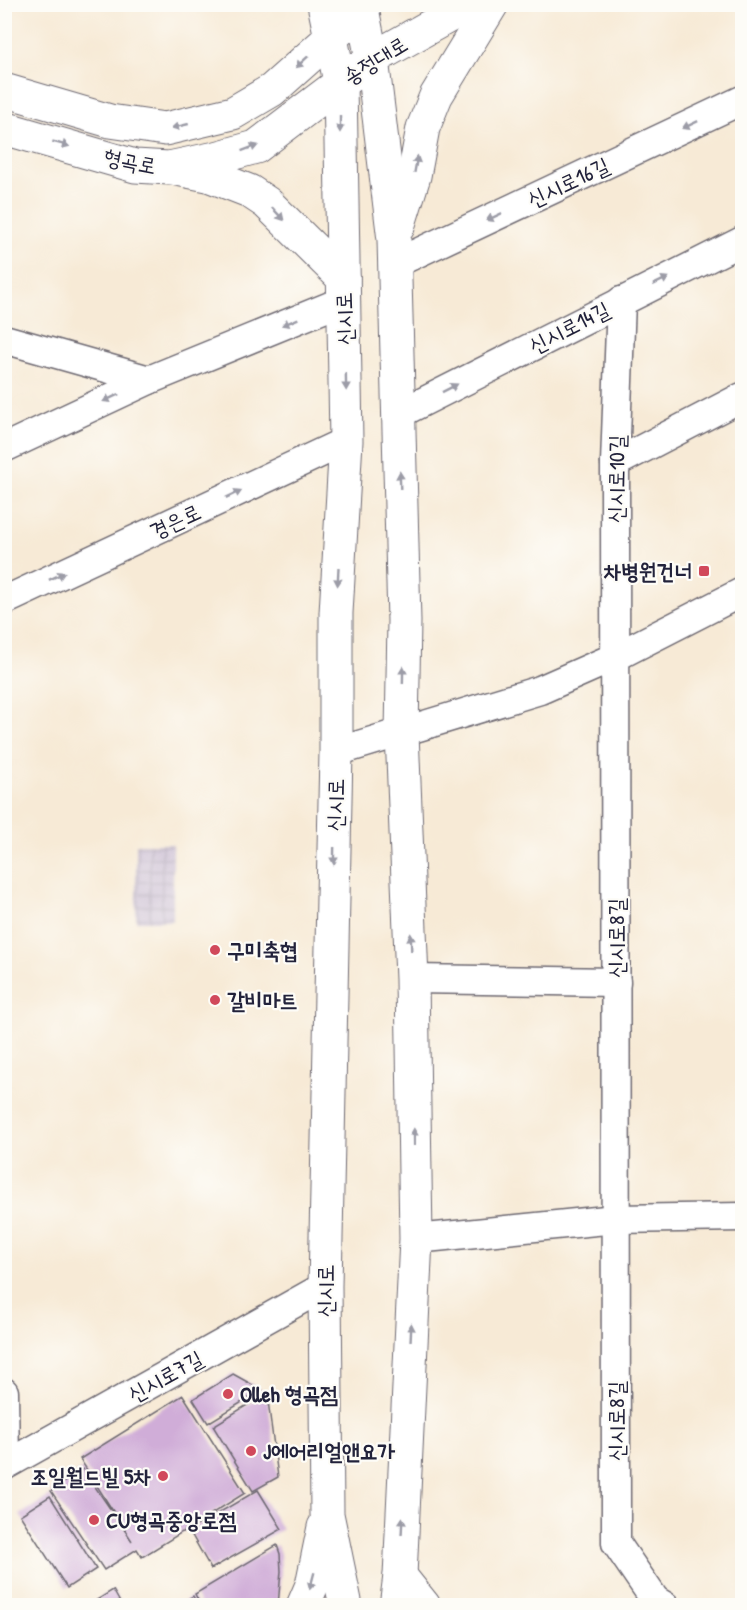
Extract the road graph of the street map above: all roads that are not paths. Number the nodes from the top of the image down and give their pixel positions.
1 (470, 4) edge
2 (492, 4) edge
3 (367, 7) edge
4 (328, 20) edge
5 (372, 59) junction
6 (340, 82) junction
7 (4, 90) edge
8 (272, 90) joint
9 (742, 100) edge
10 (286, 124) joint
11 (4, 128) edge
12 (169, 168) junction
13 (742, 241) edge
14 (394, 252) junction
15 (344, 289) junction
16 (621, 301) junction
17 (4, 339) edge
18 (149, 380) junction
19 (742, 397) edge
20 (398, 415) junction
21 (346, 441) junction
22 (4, 448) edge
23 (615, 463) junction
24 (742, 592) edge
25 (4, 601) edge
26 (615, 657) junction
27 (402, 733) junction
28 (336, 752) junction
29 (412, 979) junction
30 (616, 982) junction
31 (742, 1217) edge
32 (616, 1219) junction
33 (416, 1239) junction
34 (325, 1286) junction
35 (4, 1392) edge
36 (5, 1466) edge
37 (327, 1514) junction
38 (398, 1591) edge
39 (303, 1605) edge
40 (346, 1605) edge
41 (424, 1605) edge
42 (665, 1605) edge

1 - 5 street, 송정대로
14 -> 2 street
3 - 4 street, 송정대로
3 - 5 street
4 - 6 street, 신시로
4 -> 8 street, 송정대로
5 - 6 street, 송정대로
5 - 14 street
6 - 10 street, 송정대로
6 -> 15 street, 신시로
8 -> 7 street, 형곡로
9 -> 14 street, 신시로16길
12 -> 10 street, 형곡로
11 -> 12 street, 형곡로
12 -> 15 street
16 -> 13 street, 신시로14길
14 - 20 street
15 -> 18 street
15 -> 21 street, 신시로
20 -> 16 street, 신시로14길
16 - 23 street, 신시로10길
17 - 18 street
18 -> 22 street
19 - 23 street
27 -> 20 street
25 -> 21 street, 경은로
21 -> 28 street, 신시로
23 - 26 street, 신시로10길
24 - 26 street
26 - 27 street
26 - 30 street, 신시로8길
27 - 28 street
29 -> 27 street
28 -> 34 street, 신시로
29 - 30 street
33 -> 29 street
30 - 32 street, 신시로8길
31 - 32 street
32 - 33 street
32 - 42 street, 신시로8길
38 -> 33 street
34 - 36 street, 신시로7길
34 - 37 street, 신시로
35 - 36 street, 신시로7길
37 -> 39 street
37 - 40 street, 신시로
38 - 41 street

